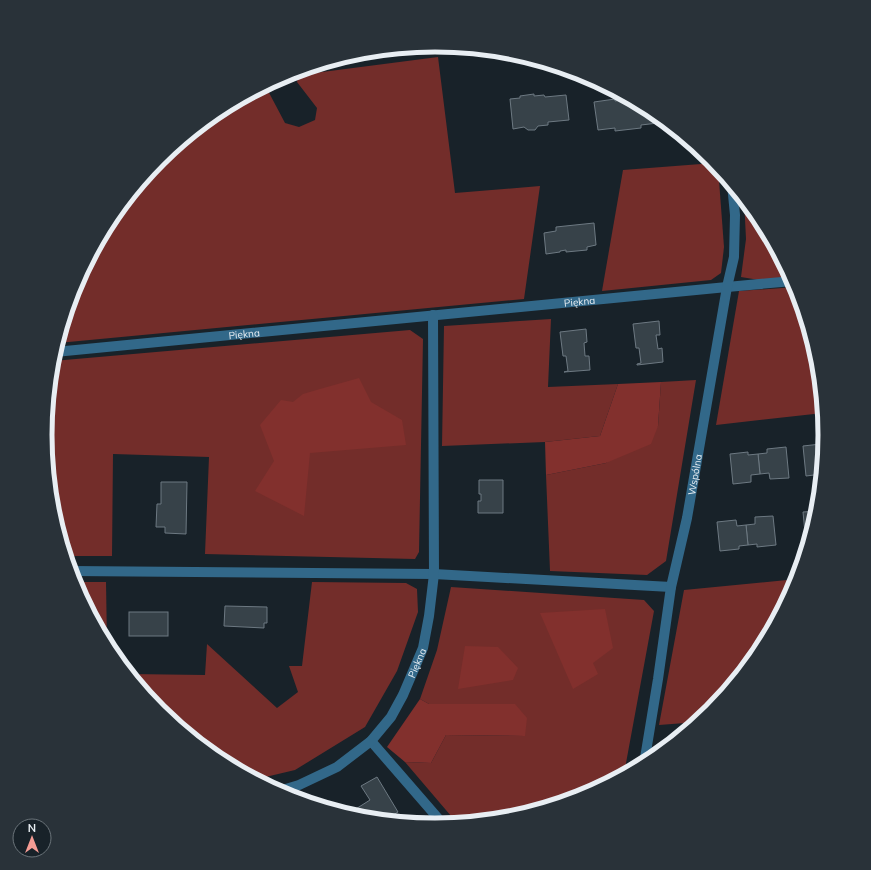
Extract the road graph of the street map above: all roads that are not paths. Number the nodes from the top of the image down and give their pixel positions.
1 (733, 195) edge
2 (786, 282) edge
3 (727, 287) junction
4 (433, 315) junction
5 (62, 351) edge
6 (78, 571) edge
7 (434, 574) junction
8 (671, 587) junction
9 (371, 741) junction
10 (645, 755) edge
11 (287, 788) edge
12 (438, 818) edge

1 - 3 street, Wspólna
2 - 3 street, Piękna
3 - 4 street, Piękna
3 - 8 street, Wspólna
4 - 5 street, Piękna
4 - 7 street, Piękna
6 - 7 street
7 - 8 street
7 - 9 street, Piękna
8 - 10 street, Wspólna
9 - 11 street, Piękna
9 - 12 street

